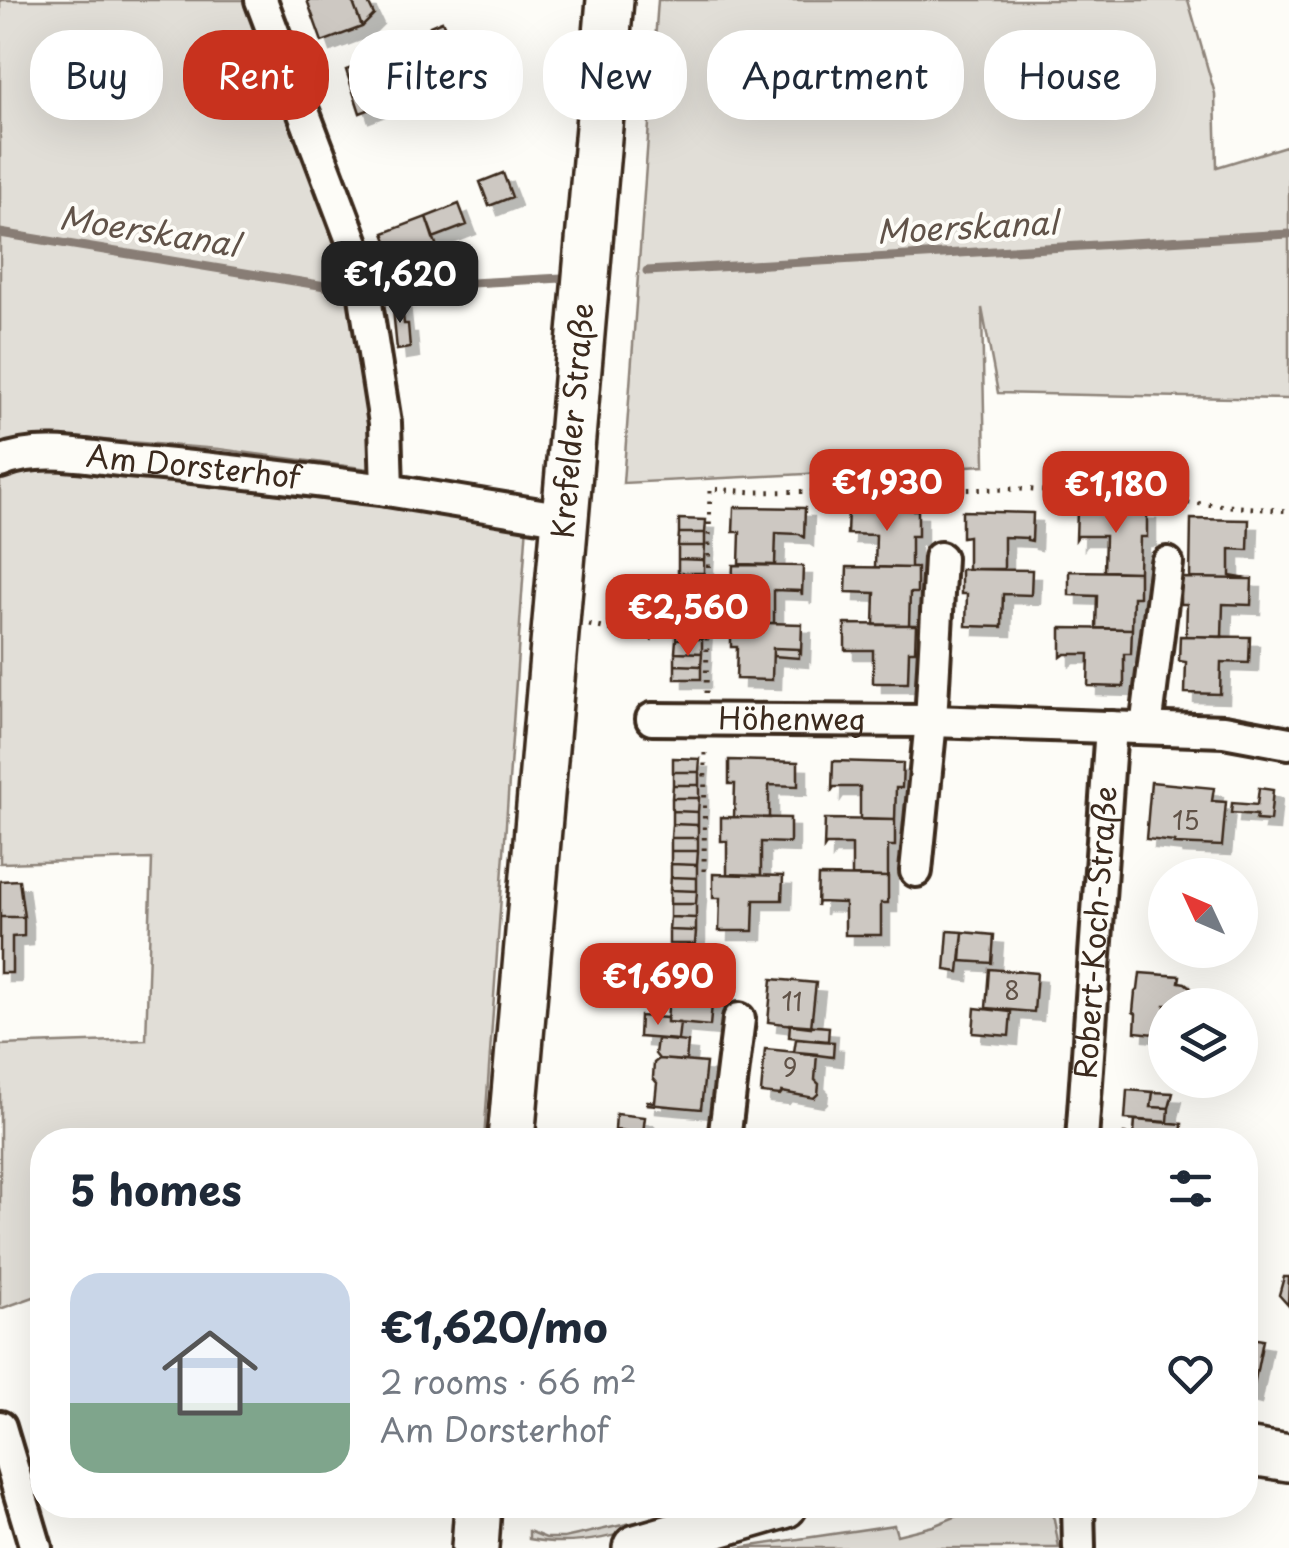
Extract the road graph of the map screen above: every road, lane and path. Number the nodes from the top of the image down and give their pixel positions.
1 (261, 0) edge
2 (610, 0) edge
3 (0, 462) edge
4 (387, 490) junction
5 (1289, 512) edge
6 (709, 513) dead end
7 (565, 519) junction
8 (940, 558) dead end
9 (1168, 563) dead end
10 (586, 624) dead end
11 (654, 639) dead end
12 (652, 719) dead end
13 (931, 721) junction
14 (1112, 727) junction
15 (1146, 728) junction
16 (1289, 743) edge
17 (916, 872) dead end
18 (739, 1019) dead end
19 (511, 1128) edge
20 (725, 1128) edge
21 (1083, 1128) edge
22 (0, 1427) edge
23 (1258, 1453) edge
24 (1289, 1458) edge
25 (477, 1518) edge
26 (711, 1518) edge
27 (1078, 1518) edge
28 (36, 1548) edge
29 (475, 1548) edge
30 (636, 1548) edge
31 (1079, 1548) edge

1 - 4 street
2 - 7 main road, Krefelder Straße
3 - 4 street, Am Dorsterhof
4 - 7 street, Am Dorsterhof
5 - 6 path
7 - 19 main road, Krefelder Straße
8 - 13 street
9 - 15 street
10 - 11 path
12 - 13 street, Höhenweg
13 - 14 street, Höhenweg
13 - 17 street
14 - 15 street, Höhenweg
14 - 21 street, Robert-Koch-Straße
15 - 16 street, Höhenweg
18 - 20 street
22 - 28 street
23 - 24 main road
25 - 29 main road
26 - 30 main road
27 - 31 street

